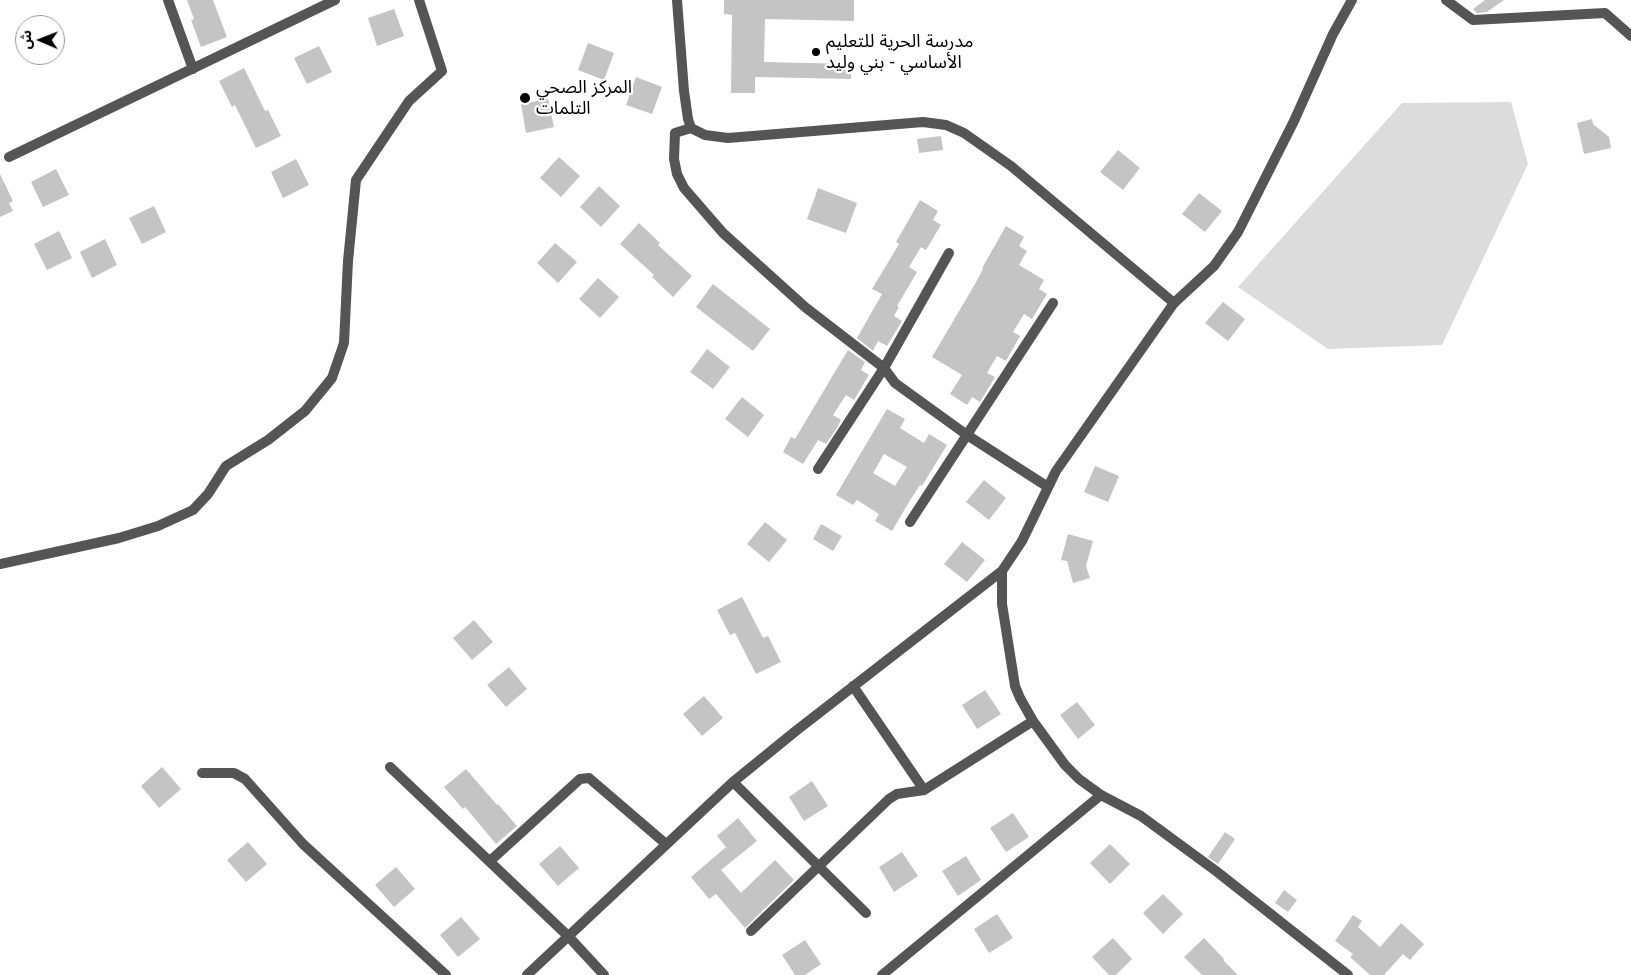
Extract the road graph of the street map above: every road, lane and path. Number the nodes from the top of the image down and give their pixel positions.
1 (168, 0) edge
2 (335, 0) edge
3 (419, 0) edge
4 (678, 0) edge
5 (1352, 0) edge
6 (1446, 0) edge
7 (1631, 36) edge
8 (193, 69) junction
9 (692, 128) junction
10 (9, 157) dead end
11 (949, 253) dead end
12 (1053, 303) dead end
13 (1174, 303) junction
14 (884, 368) junction
15 (967, 435) junction
16 (818, 469) dead end
17 (1048, 487) junction
18 (910, 522) dead end
19 (0, 564) edge
20 (1002, 571) junction
21 (853, 686) junction
22 (1033, 721) junction
23 (390, 766) dead end
24 (202, 773) dead end
25 (733, 782) junction
26 (924, 790) junction
27 (1101, 795) junction
28 (666, 844) junction
29 (490, 861) junction
30 (819, 867) junction
31 (866, 913) dead end
32 (751, 931) dead end
33 (568, 936) junction
34 (446, 975) edge
35 (527, 975) edge
36 (604, 975) edge
37 (882, 975) edge
38 (1348, 975) edge

1 - 8 street
2 - 8 street
3 - 19 street
4 - 9 street
5 - 13 street
6 - 7 street
8 - 10 street
9 - 13 street
9 - 14 street
11 - 14 street
12 - 15 street
13 - 17 street
14 - 15 street
14 - 16 street
15 - 17 street
15 - 18 street
17 - 20 street
20 - 21 street
20 - 22 street
21 - 25 street
21 - 26 street
22 - 26 street
22 - 27 street
23 - 29 street
24 - 34 street
25 - 28 street
25 - 30 street
26 - 30 street
27 - 37 street
27 - 38 street
28 - 29 street
28 - 33 street
29 - 33 street
30 - 31 street
30 - 32 street
33 - 35 street
33 - 36 street

